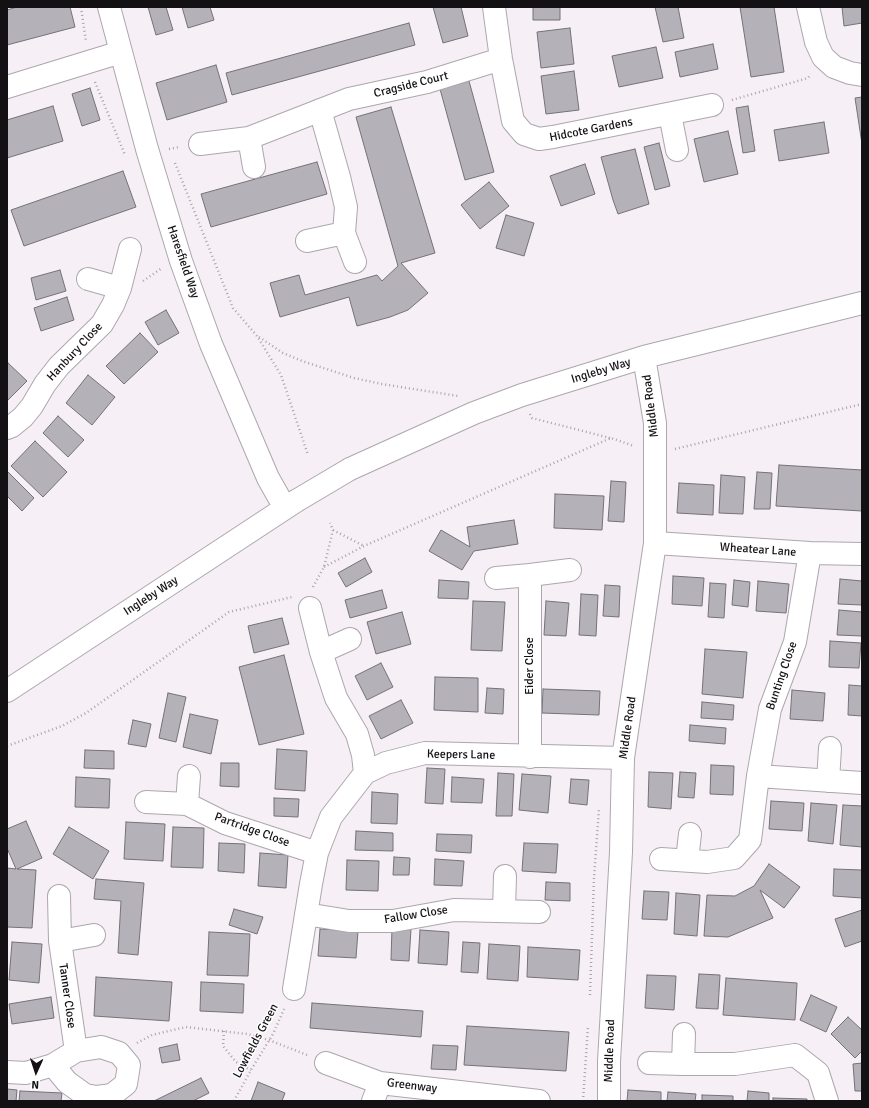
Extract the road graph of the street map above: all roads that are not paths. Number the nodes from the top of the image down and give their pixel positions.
1 (109, 7) edge
2 (494, 7) edge
3 (808, 7) edge
4 (121, 52) junction
5 (501, 59) junction
6 (862, 75) edge
7 (7, 86) edge
8 (712, 105) road end
9 (320, 110) junction
10 (670, 114) junction
11 (249, 138) junction
12 (200, 144) dead end
13 (677, 150) dead end
14 (254, 167) dead end
15 (344, 233) junction
16 (307, 241) dead end
17 (130, 249) dead end
18 (355, 262) dead end
19 (88, 279) dead end
20 (121, 285) junction
21 (862, 303) edge
22 (644, 357) junction
23 (7, 428) edge
24 (290, 504) junction
25 (655, 543) junction
26 (810, 553) junction
27 (862, 554) edge
28 (570, 570) dead end
29 (530, 575) junction
30 (496, 578) dead end
31 (305, 599) road end
32 (350, 639) dead end
33 (321, 652) junction
34 (7, 691) edge
35 (830, 748) dead end
36 (530, 757) junction
37 (623, 758) junction
38 (365, 774) junction
39 (189, 776) dead end
40 (758, 776) junction
41 (828, 781) junction
42 (862, 783) edge
43 (146, 802) dead end
44 (188, 804) junction
45 (690, 834) dead end
46 (317, 853) junction
47 (662, 859) dead end
48 (687, 860) junction
49 (505, 876) dead end
50 (59, 896) dead end
51 (504, 911) junction
52 (539, 912) dead end
53 (306, 914) junction
54 (94, 935) dead end
55 (60, 941) junction
56 (294, 988) road end
57 (684, 1034) dead end
58 (76, 1051) junction
59 (649, 1062) dead end
60 (326, 1063) road end
61 (683, 1064) junction
62 (53, 1065) junction
63 (7, 1072) edge
64 (377, 1092) edge
65 (96, 1099) edge
66 (539, 1101) edge
67 (609, 1101) edge
68 (827, 1101) edge

1 - 4 street, Haresfield Way
2 - 5 street, Hidcote Gardens
3 - 6 street
4 - 7 street
4 - 24 street, Haresfield Way
5 - 9 street, Cragside Court
5 - 10 street, Hidcote Gardens
8 - 10 street, Hidcote Gardens
9 - 11 street, Cragside Court
9 - 15 street
10 - 13 street
11 - 12 street, Cragside Court
11 - 14 street
15 - 16 street
15 - 18 street
17 - 20 street, Hanbury Close
19 - 20 street
20 - 23 street, Hanbury Close
21 - 22 street, Ingleby Way
22 - 24 street, Ingleby Way, bridge
22 - 25 street, Middle Road
24 - 34 street, Ingleby Way
25 - 26 street, Wheatear Lane
25 - 37 street, Middle Road
26 - 27 street, Wheatear Lane
26 - 40 street, Bunting Close
28 - 29 street
29 - 30 street
29 - 36 street, Eider Close
31 - 33 street
32 - 33 street
33 - 38 street
35 - 41 street
36 - 37 street, Keepers Lane
36 - 38 street, Keepers Lane
37 - 67 street, Middle Road
38 - 46 street, Keepers Lane
39 - 44 street
40 - 41 street
40 - 48 street, Bunting Close
41 - 42 street
43 - 44 street, Partridge Close
44 - 46 street, Partridge Close
45 - 48 street
46 - 53 street, Keepers Lane
47 - 48 street, Bunting Close
49 - 51 street
50 - 55 street, Tanner Close
51 - 52 street, Fallow Close
51 - 53 street, Fallow Close
53 - 56 street, Keepers Lane
54 - 55 street
55 - 58 street, Tanner Close
57 - 61 street
58 - 62 street
58 - 65 street
59 - 61 street
60 - 64 street, Greenway
61 - 68 street
62 - 63 street
62 - 65 street
64 - 66 street, Greenway

